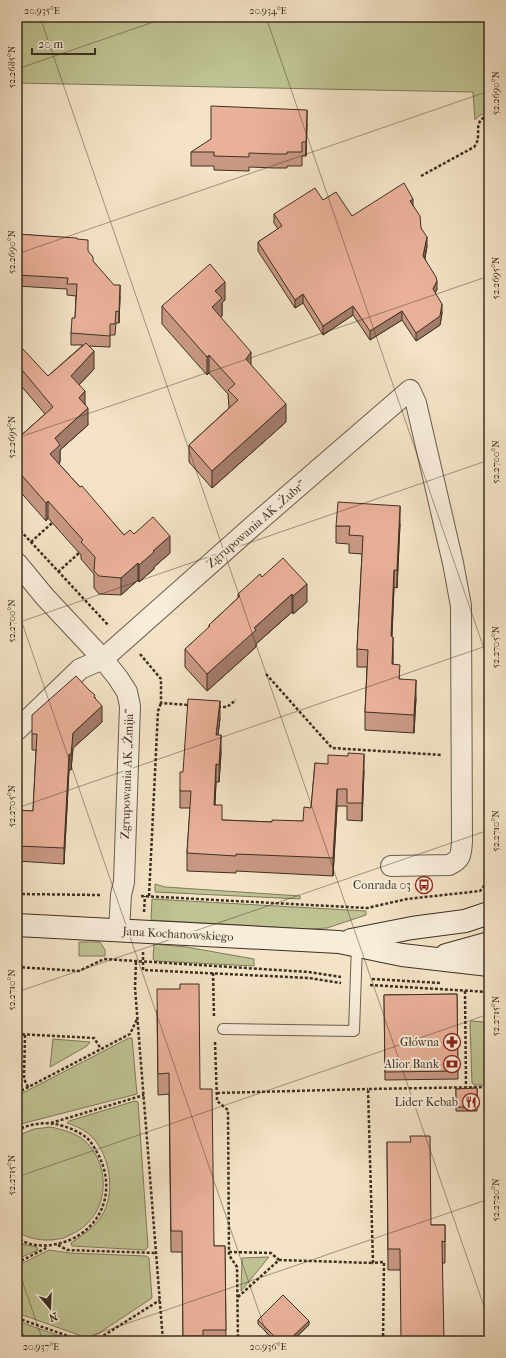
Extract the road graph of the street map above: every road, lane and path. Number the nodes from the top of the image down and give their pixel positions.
1 (489, 115) edge
2 (421, 176) dead end
3 (52, 523) edge
4 (17, 527) edge
5 (31, 542) junction
6 (79, 553) edge
7 (17, 563) edge
8 (58, 572) junction
9 (123, 641) junction
10 (103, 659) junction
11 (266, 674) dead end
12 (236, 700) dead end
13 (161, 703) junction
14 (190, 705) edge
15 (212, 706) edge
16 (17, 730) edge
17 (462, 757) junction
18 (391, 866) dead end
19 (489, 880) edge
20 (17, 894) edge
21 (121, 895) junction
22 (149, 896) junction
23 (489, 913) edge
24 (17, 925) edge
25 (119, 931) junction
26 (489, 942) edge
27 (348, 944) junction
28 (435, 958) junction
29 (136, 962) junction
30 (143, 962) junction
31 (489, 965) edge
32 (17, 967) edge
33 (213, 973) junction
34 (355, 981) junction
35 (442, 983) dead end
36 (465, 991) junction
37 (489, 992) edge
38 (138, 1018) junction
39 (214, 1021) dead end
40 (223, 1029) dead end
41 (17, 1034) edge
42 (25, 1035) junction
43 (215, 1037) dead end
44 (101, 1049) junction
45 (28, 1087) junction
46 (466, 1087) junction
47 (489, 1087) edge
48 (368, 1089) junction
49 (17, 1093) edge
50 (217, 1093) junction
51 (144, 1095) junction
52 (50, 1123) junction
53 (17, 1131) edge
54 (17, 1238) edge
55 (58, 1244) junction
56 (50, 1246) junction
57 (229, 1252) junction
58 (156, 1253) junction
59 (279, 1260) junction
60 (373, 1262) junction
61 (17, 1263) edge
62 (238, 1297) junction
63 (160, 1300) junction
64 (17, 1318) edge
65 (17, 1332) edge
66 (23, 1341) edge
67 (82, 1341) edge
68 (95, 1341) edge
69 (163, 1341) edge
70 (238, 1341) edge
71 (383, 1341) edge

1 - 2 path
3 - 5 path
4 - 5 path
5 - 8 path
6 - 8 path
7 - 10 street, Zgrupowania AK „Żmija”
8 - 9 path
9 - 10 street, Zgrupowania AK „Żubr”
9 - 13 path
9 - 17 street, Zgrupowania AK „Żubr”
10 - 16 street, Zgrupowania AK „Żubr”
10 - 21 street, Zgrupowania AK „Żmija”
11 - 17 path
12 - 15 path
13 - 14 path
13 - 22 path
17 - 18 street
19 - 22 path
20 - 21 path
21 - 22 path
21 - 25 street, Zgrupowania AK „Żmija”
23 - 27 street, Jana Kochanowskiego
24 - 25 street, Jana Kochanowskiego
25 - 27 street, Jana Kochanowskiego
26 - 28 street, Jana Kochanowskiego
27 - 28 street, Jana Kochanowskiego
27 - 34 lane
28 - 31 street
29 - 30 path
29 - 32 path
29 - 38 path
30 - 33 path
30 - 34 path
33 - 34 path
33 - 39 path
34 - 35 path
34 - 36 path
34 - 40 lane
36 - 37 path
36 - 46 path
38 - 44 path
38 - 51 path
41 - 42 path
42 - 44 path
42 - 45 path
43 - 50 path
44 - 45 path
45 - 49 path
46 - 47 path
46 - 48 path
48 - 50 path
48 - 60 path
50 - 57 path
51 - 52 path
51 - 58 path
52 - 53 path
52 - 55 path
54 - 56 path
55 - 56 path
55 - 58 path
56 - 61 path
57 - 59 path
57 - 62 path
58 - 63 path
59 - 60 path
59 - 62 path
60 - 71 path
62 - 70 path
63 - 68 path
63 - 69 path
64 - 67 path
65 - 66 path

